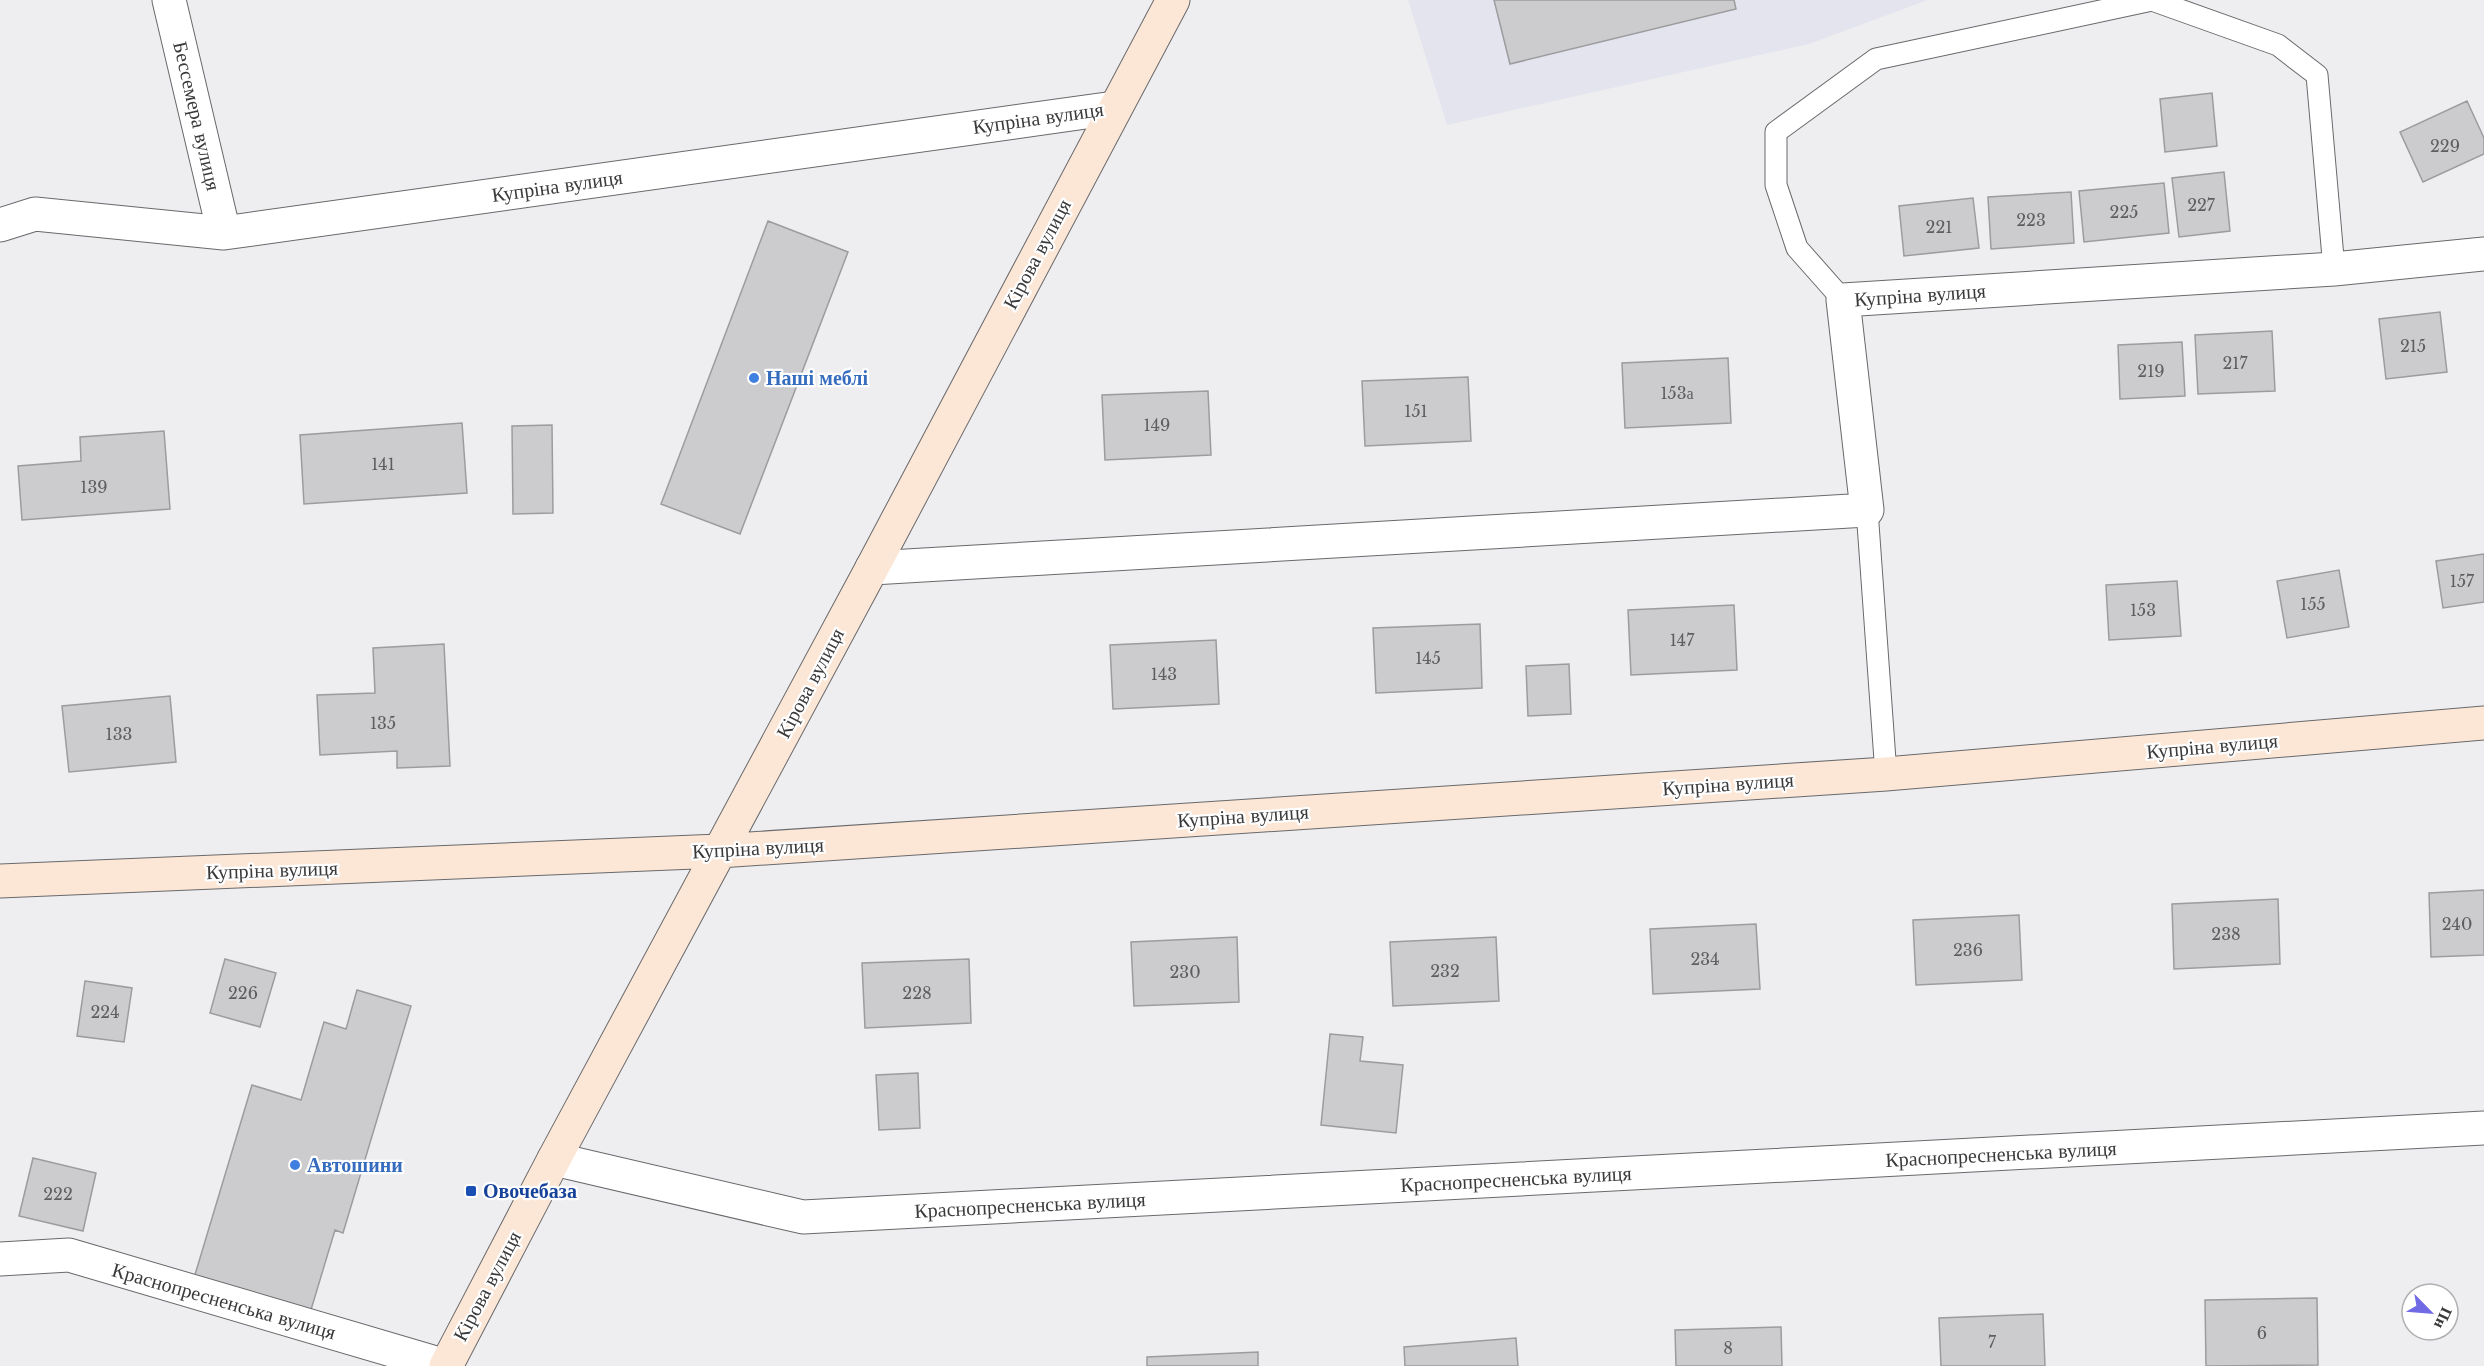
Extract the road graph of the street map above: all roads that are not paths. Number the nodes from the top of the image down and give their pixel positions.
1 (169, 0) edge
2 (1173, 0) edge
3 (1114, 108) junction
4 (0, 225) edge
5 (224, 233) junction
6 (2484, 254) edge
7 (2334, 269) junction
8 (1843, 300) junction
9 (1867, 510) junction
10 (872, 568) junction
11 (2484, 723) edge
12 (1886, 774) junction
13 (719, 851) junction
14 (0, 881) edge
15 (2484, 1128) edge
16 (554, 1159) junction
17 (0, 1259) edge
18 (446, 1366) edge

1 - 5 street, Бессемера вулиця
2 - 3 main road, Кірова вулиця
3 - 5 street, Купріна вулиця
3 - 10 main road, Кірова вулиця
4 - 5 street, Купріна вулиця
6 - 7 street, Купріна вулиця
7 - 8 street, Купріна вулиця
7 - 8 lane
8 - 9 street, Купріна вулиця
9 - 10 street
9 - 12 lane
10 - 13 main road, Кірова вулиця
11 - 12 main road, Купріна вулиця
12 - 13 main road, Купріна вулиця
13 - 14 main road, Купріна вулиця
13 - 16 main road, Кірова вулиця
15 - 16 street, Краснопресненська вулиця
16 - 18 main road, Кірова вулиця
17 - 18 street, Краснопресненська вулиця

